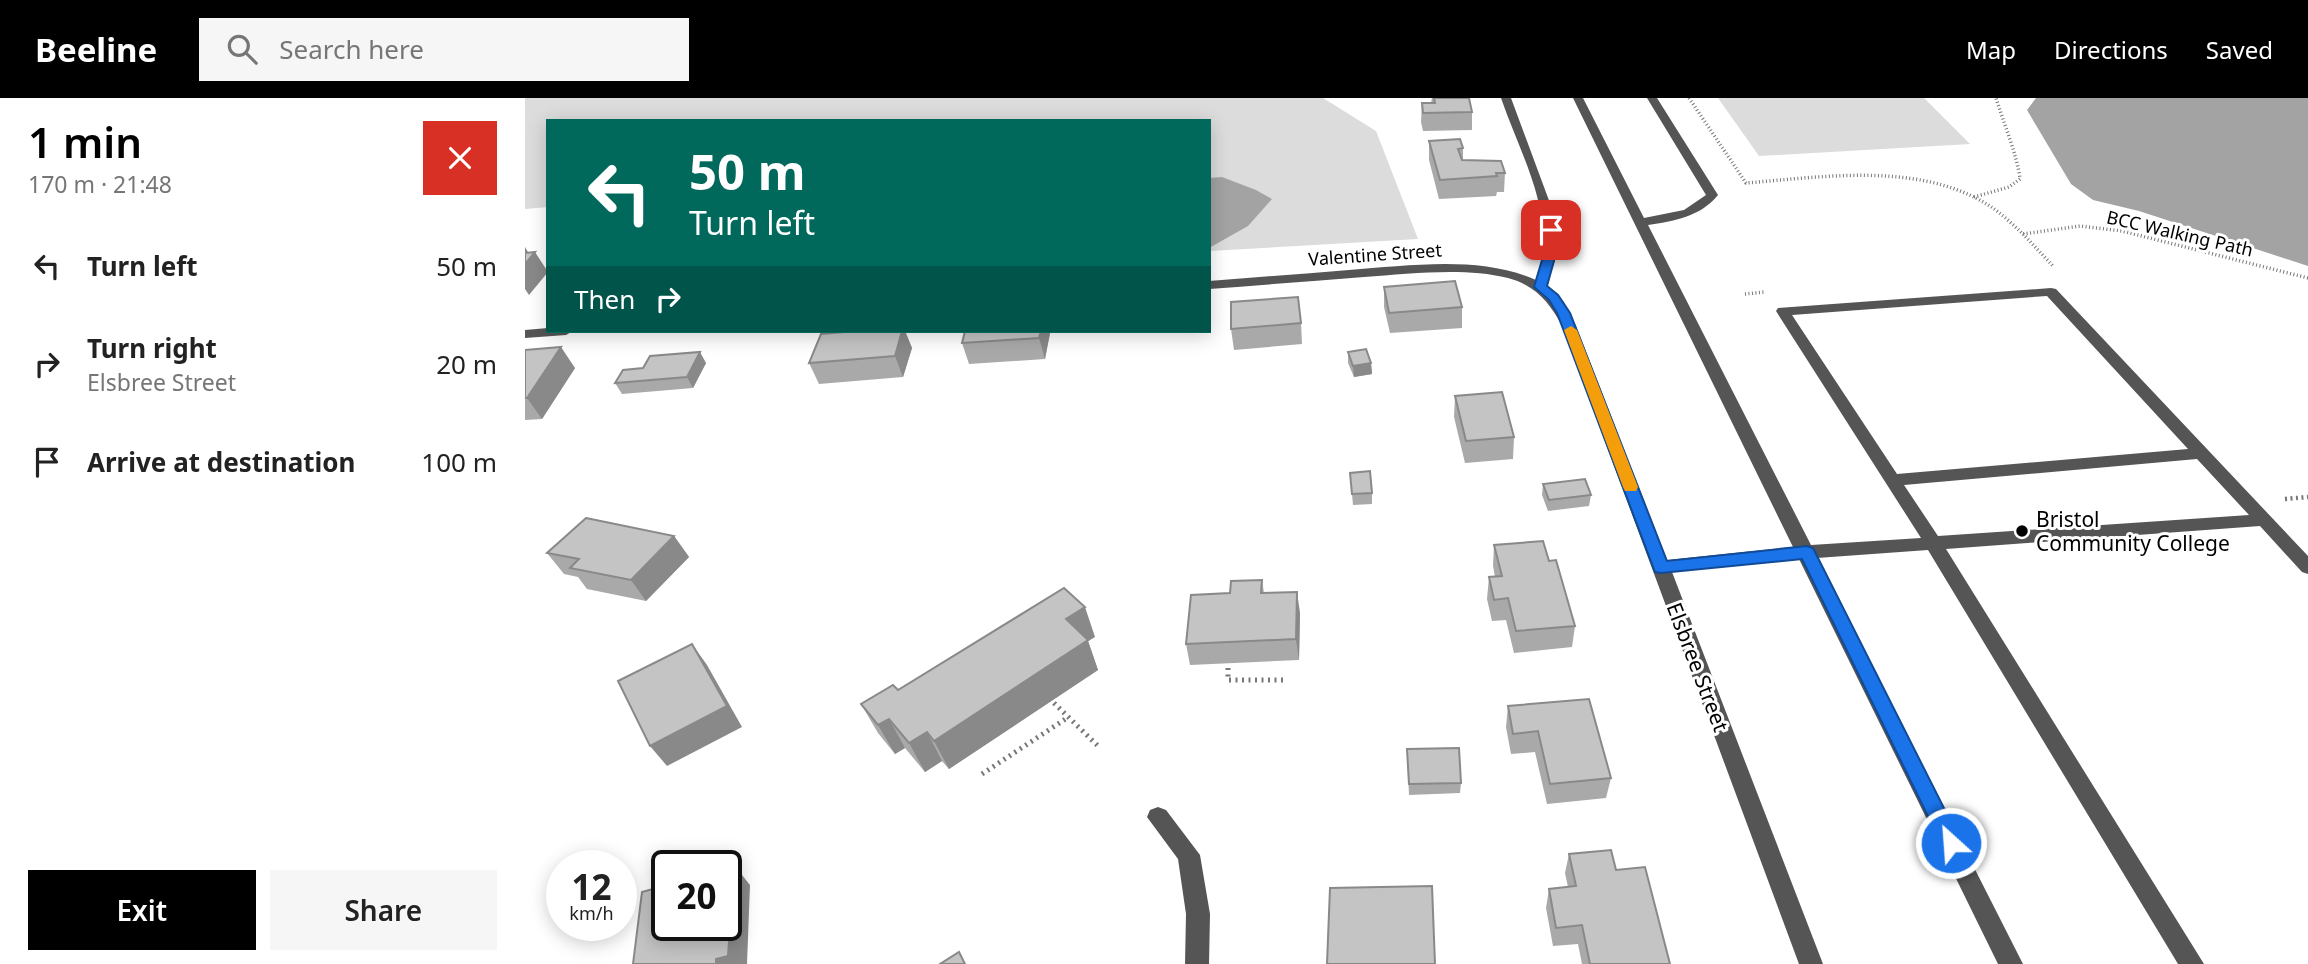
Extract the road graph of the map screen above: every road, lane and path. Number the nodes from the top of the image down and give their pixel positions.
1 (1506, 98) edge
2 (1578, 98) edge
3 (1652, 98) edge
4 (1689, 98) edge
5 (1996, 98) edge
6 (1974, 197) junction
7 (1641, 222) junction
8 (2308, 278) edge
9 (1211, 285) edge
10 (1540, 287) junction
11 (546, 332) edge
12 (525, 334) edge
13 (2201, 453) junction
14 (1892, 480) junction
15 (2308, 497) edge
16 (2279, 499) dead end
17 (2263, 520) junction
18 (1933, 543) junction
19 (1807, 552) junction
20 (2308, 566) edge
21 (1661, 567) junction
22 (1228, 668) dead end
23 (1287, 680) dead end
24 (1054, 703) dead end
25 (1067, 718) junction
26 (1100, 748) dead end
27 (982, 774) dead end
28 (1158, 817) dead end
29 (1197, 964) edge
30 (1811, 964) edge
31 (2011, 964) edge
32 (2192, 964) edge

1 - 10 street
2 - 7 street
3 - 7 street
4 - 6 path, BCC Walking Path
5 - 6 path
6 - 8 path, BCC Walking Path
7 - 19 street
9 - 10 street, Valentine Street
10 - 21 street, Elsbree Street
11 - 12 street
13 - 14 street
13 - 14 street
13 - 17 street
14 - 18 street
15 - 16 path
17 - 18 street
17 - 20 street
18 - 19 street
18 - 32 street
19 - 21 street
19 - 31 street
21 - 30 street, Elsbree Street
22 - 23 path
24 - 25 path
25 - 26 path
25 - 27 path
28 - 29 street

